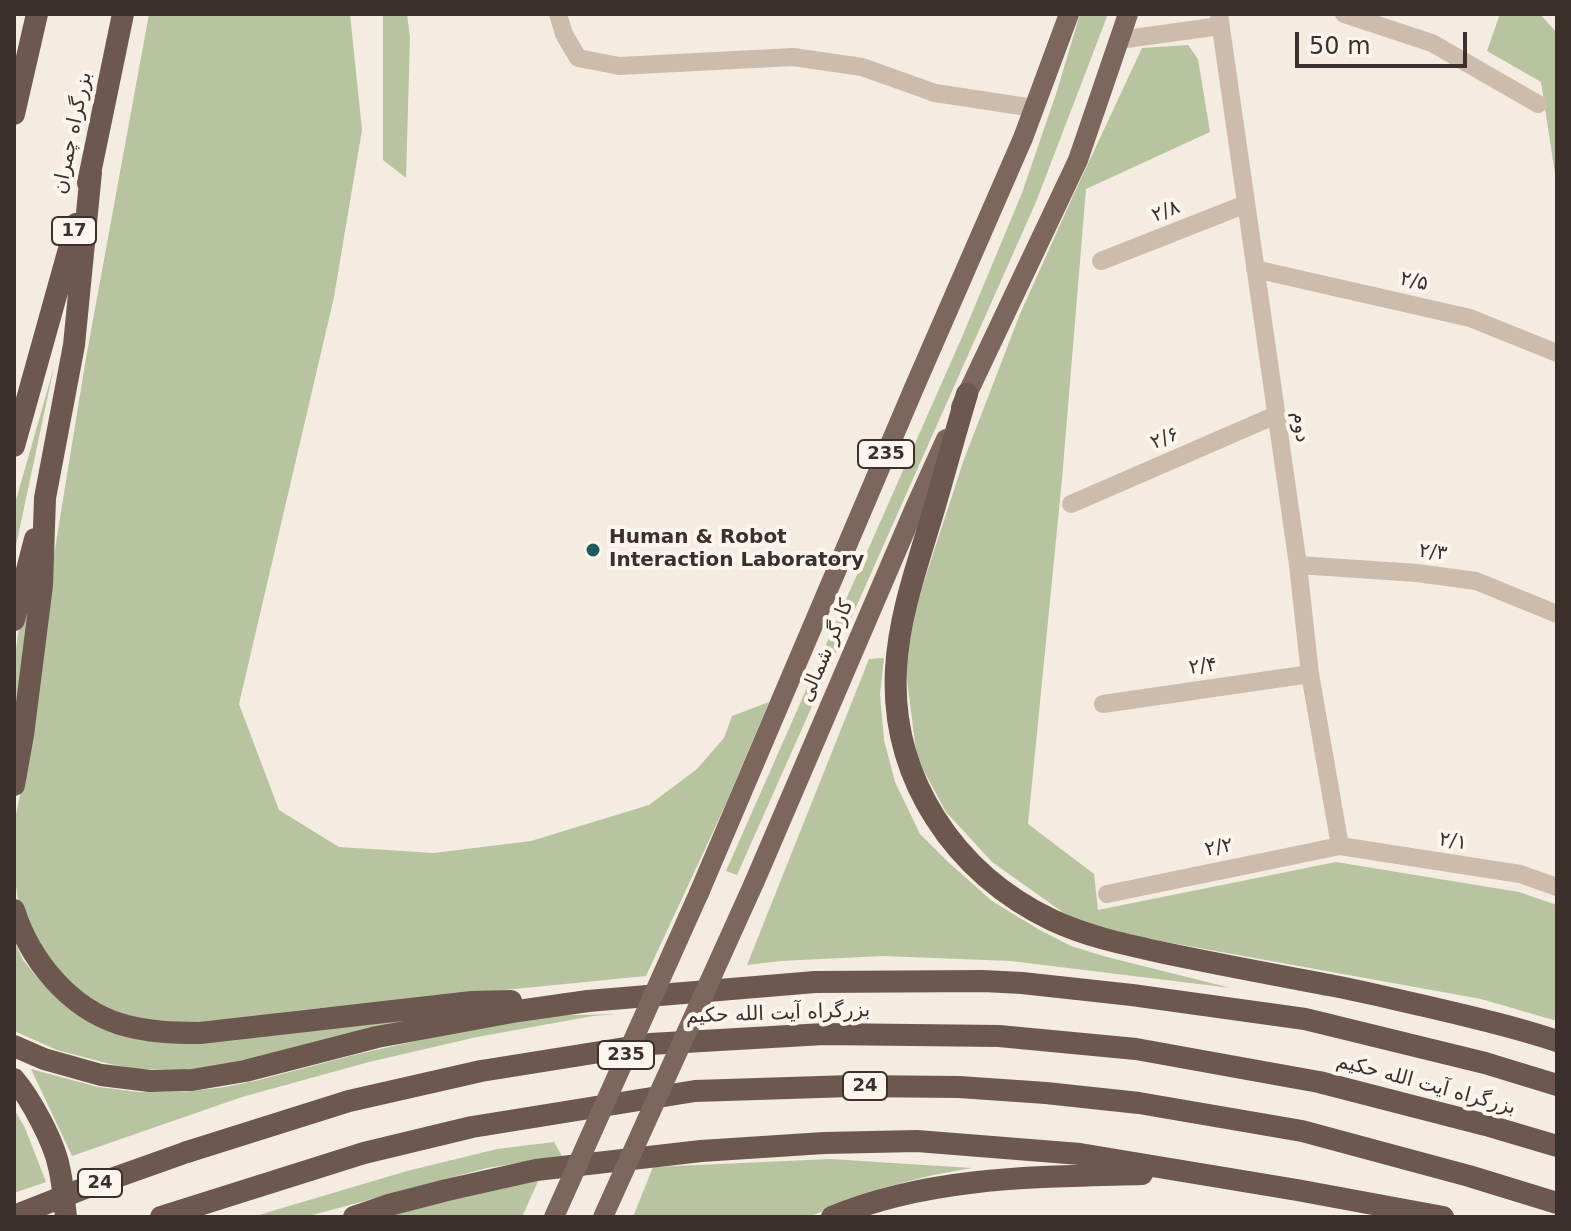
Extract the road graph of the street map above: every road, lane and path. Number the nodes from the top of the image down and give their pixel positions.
1 (37, 14) edge
2 (123, 14) edge
3 (558, 14) edge
4 (1069, 14) edge
5 (1128, 14) edge
6 (1344, 14) edge
7 (1219, 20) edge
8 (1119, 40) junction
9 (1538, 104) dead end
10 (1034, 108) junction
11 (14, 114) edge
12 (91, 172) junction
13 (1246, 204) junction
14 (1101, 261) dead end
15 (1255, 269) junction
16 (1557, 353) edge
17 (967, 394) junction
18 (1276, 415) junction
19 (14, 446) edge
20 (45, 498) junction
21 (1071, 504) dead end
22 (1298, 565) junction
23 (1557, 614) edge
24 (14, 620) edge
25 (1310, 674) junction
26 (1103, 704) dead end
27 (14, 785) edge
28 (1340, 846) junction
29 (1557, 887) edge
30 (1107, 894) dead end
31 (14, 910) edge
32 (588, 1001) junction
33 (1557, 1041) edge
34 (14, 1046) edge
35 (14, 1079) edge
36 (1557, 1085) edge
37 (1557, 1146) edge
38 (1196, 1173) junction
39 (1557, 1203) edge
40 (168, 1214) edge
41 (14, 1216) edge
42 (66, 1217) edge
43 (354, 1217) edge
44 (554, 1217) edge
45 (603, 1217) edge
46 (832, 1217) edge
47 (1443, 1217) edge

1 - 11 highway
2 - 12 highway, بزرگراه چمران / 17
3 - 10 street
4 - 10 main road, کارگر شمالی / 235
5 - 8 main road, کارگر شمالی / 235
6 - 9 street
7 - 8 street
7 - 13 street, دوم
8 - 17 main road, کارگر شمالی / 235
10 - 44 main road, کارگر شمالی / 235, bridge
12 - 19 highway, بزرگراه چمران / 17
12 - 20 highway
13 - 14 street, ۲/۸
13 - 15 street, دوم
15 - 16 street, ۲/۵
15 - 18 street, دوم
17 - 33 highway
17 - 45 main road, کارگر شمالی / 235, bridge
18 - 21 street, ۲/۶
18 - 22 street, دوم
20 - 24 highway
20 - 27 highway
22 - 23 street, ۲/۳
22 - 25 street, دوم
25 - 26 street, ۲/۴
25 - 28 street, دوم
28 - 29 street, ۲/۱
28 - 30 street, ۲/۲
31 - 32 highway
32 - 34 highway
32 - 36 highway
35 - 42 highway
37 - 41 highway, بزرگراه آیت الله حکیم / 24, bridge
38 - 43 highway
38 - 46 highway
38 - 47 highway
39 - 40 highway, 24

